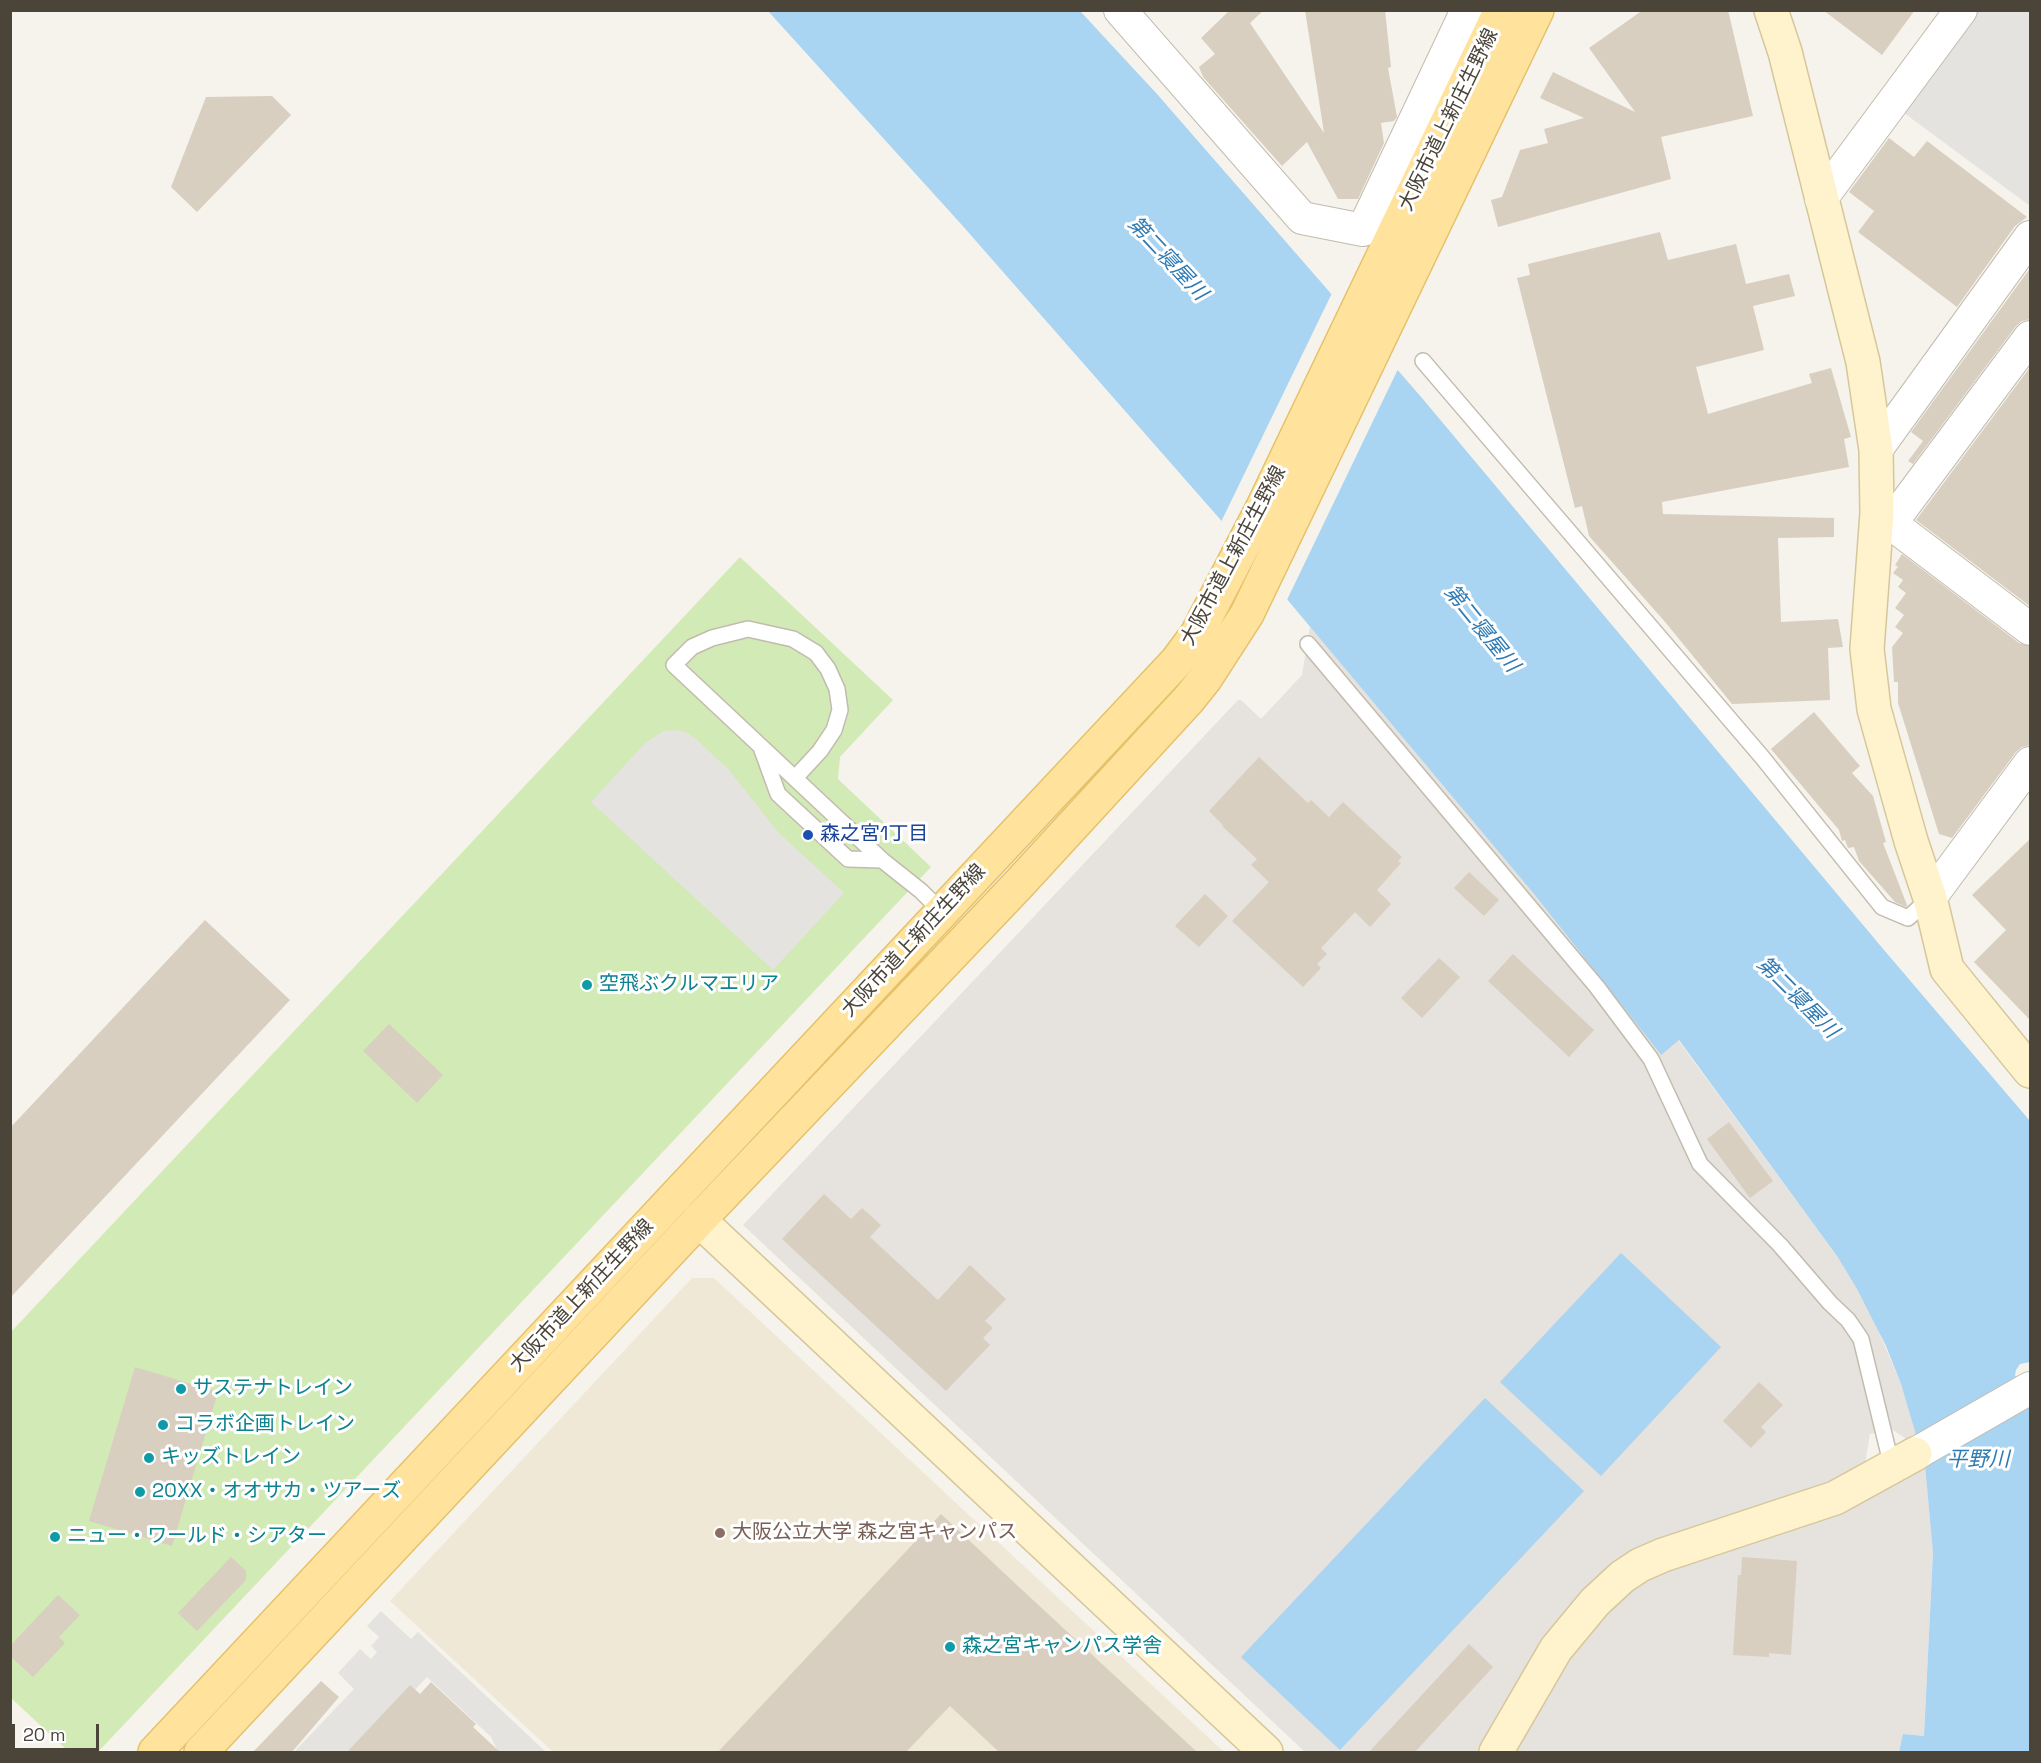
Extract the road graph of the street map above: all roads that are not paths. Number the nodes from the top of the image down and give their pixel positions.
1 (1120, 10) edge
2 (1467, 10) edge
3 (1501, 10) edge
4 (1537, 10) edge
5 (1771, 10) edge
6 (1960, 10) edge
7 (1821, 199) junction
8 (2031, 237) edge
9 (2031, 336) edge
10 (1423, 361) dead end
11 (1876, 450) junction
12 (1884, 518) junction
13 (2031, 629) edge
14 (1308, 644) dead end
15 (761, 746) junction
16 (2031, 763) edge
17 (795, 778) junction
18 (882, 860) junction
19 (1930, 898) junction
20 (942, 912) junction
21 (968, 937) junction
22 (2031, 1071) edge
23 (699, 1220) junction
24 (2029, 1389) edge
25 (1904, 1460) junction
26 (154, 1752) edge
27 (201, 1752) edge
28 (1266, 1752) edge
29 (1496, 1752) edge

1 - 2 street
3 - 20 main road, 大阪市道上新庄生野線
4 - 21 main road, 大阪市道上新庄生野線
5 - 7 street
6 - 7 street
7 - 11 street
8 - 11 street
9 - 12 street
10 - 19 lane
11 - 12 street
12 - 13 street
12 - 19 street
14 - 25 lane
15 - 17 lane
15 - 17 lane
15 - 18 lane
16 - 19 street
17 - 18 lane
18 - 20 lane
19 - 22 street
20 - 21 main road
20 - 26 main road, 大阪市道上新庄生野線
21 - 23 main road, 大阪市道上新庄生野線
23 - 27 main road, 大阪市道上新庄生野線
23 - 28 street
24 - 25 street
25 - 29 street

